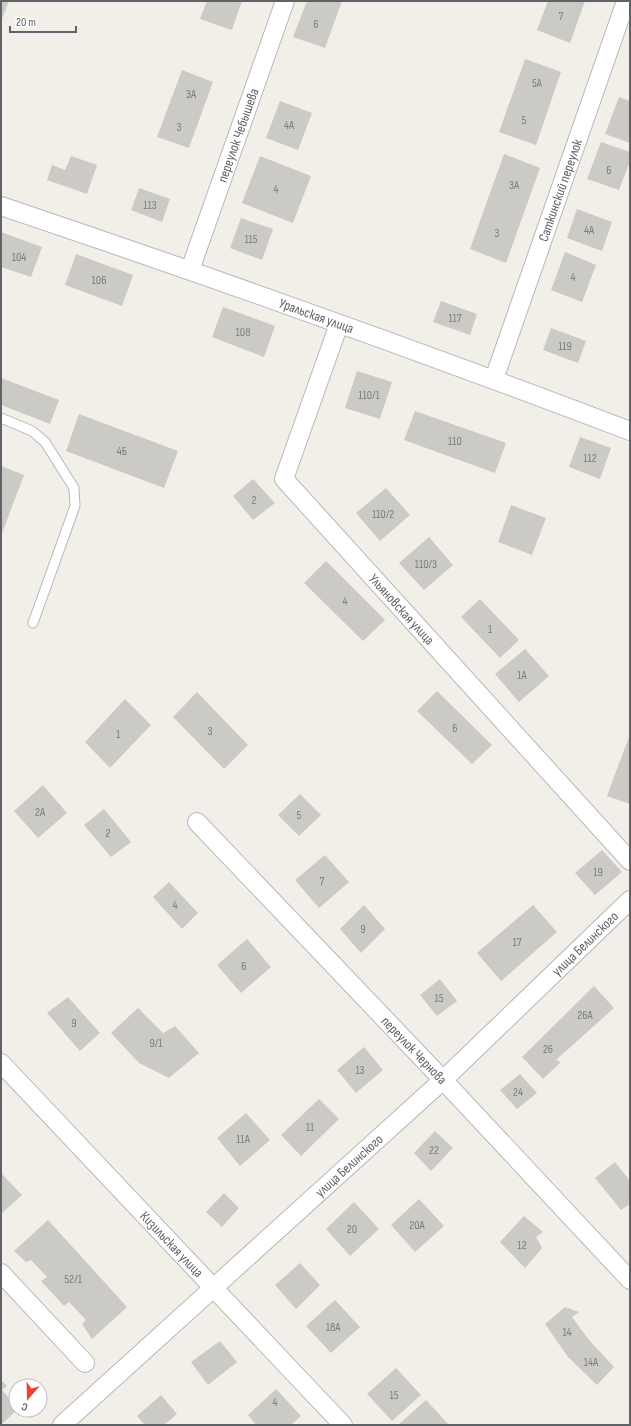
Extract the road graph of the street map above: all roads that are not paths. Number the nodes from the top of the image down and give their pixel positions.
1 (284, 1) edge
2 (626, 1) edge
3 (1, 206) edge
4 (190, 270) junction
5 (339, 324) junction
6 (494, 379) junction
7 (1, 418) edge
8 (630, 431) edge
9 (33, 623) dead end
10 (197, 822) dead end
11 (630, 861) edge
12 (630, 900) edge
13 (1, 1063) edge
14 (443, 1080) junction
15 (1, 1273) edge
16 (630, 1280) edge
17 (213, 1288) junction
18 (85, 1363) dead end
19 (73, 1422) edge
20 (343, 1425) edge

1 - 4 street, переулок Чебышева
2 - 6 street, Саткинский переулок
3 - 4 street, Уральская улица
4 - 5 street, Уральская улица
5 - 6 street, Уральская улица
5 - 11 street, Ульяновская улица
6 - 8 street, Уральская улица
7 - 9 lane
10 - 14 street, переулок Чернова
12 - 14 street, улица Белинского
13 - 17 street, Кизильская улица
14 - 16 street, переулок Чернова
14 - 17 street, улица Белинского
15 - 18 street
17 - 19 street, улица Белинского
17 - 20 street, Кизильская улица

